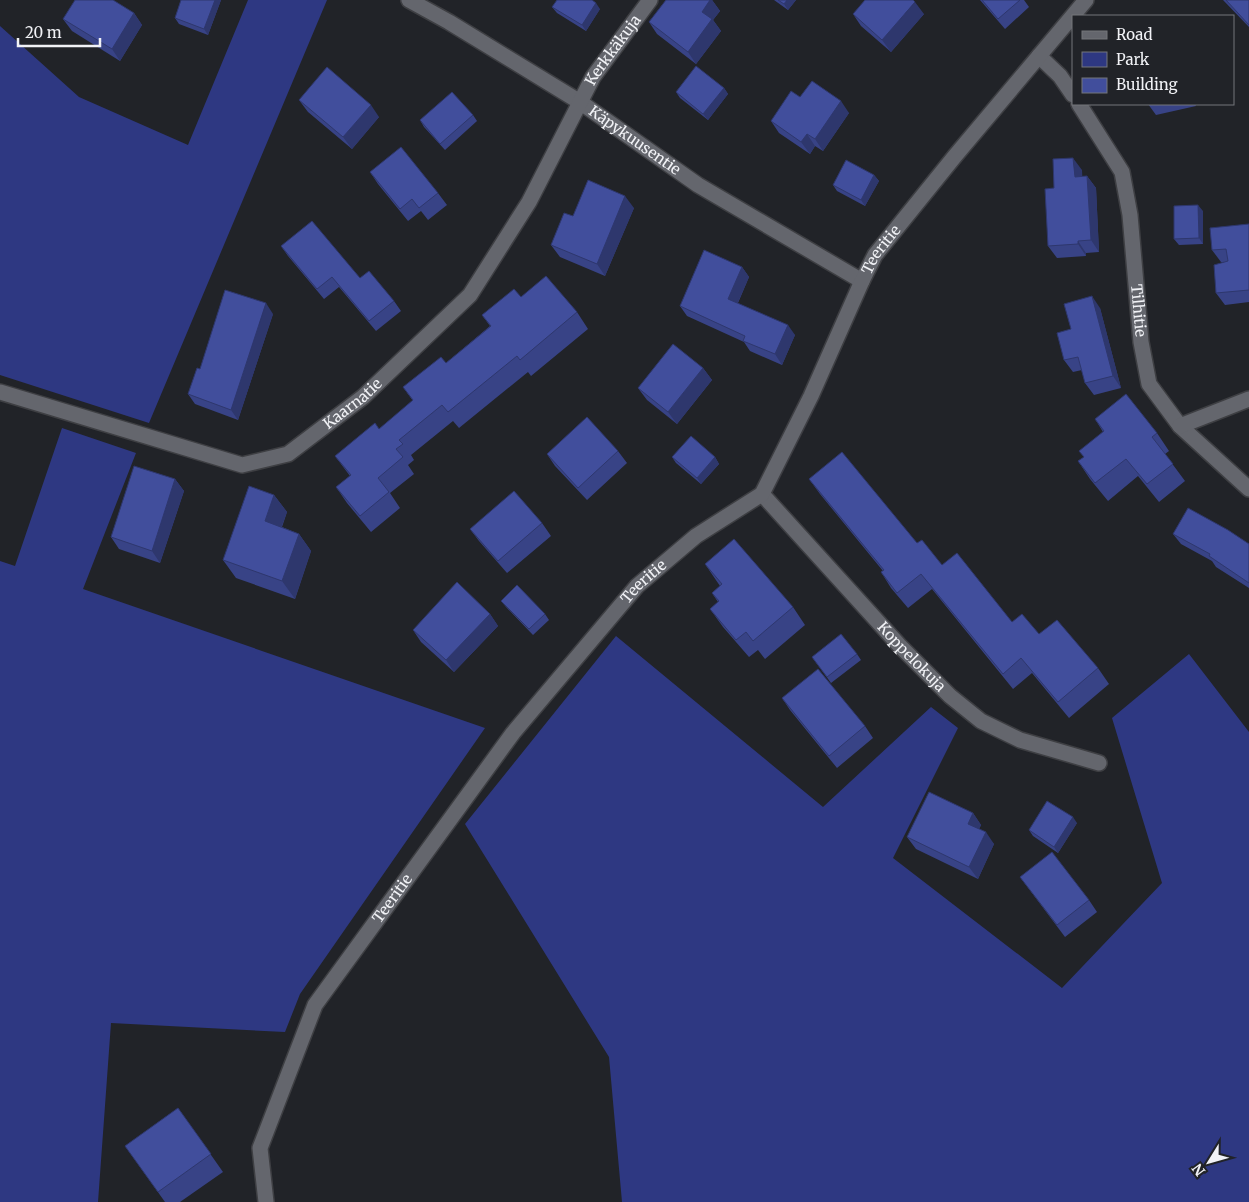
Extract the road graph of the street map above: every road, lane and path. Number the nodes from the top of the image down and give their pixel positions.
1 (409, 0) edge
2 (650, 0) edge
3 (1086, 0) edge
4 (1073, 15) edge
5 (1072, 17) edge
6 (1039, 56) junction
7 (1072, 94) edge
8 (580, 102) junction
9 (1080, 105) edge
10 (862, 281) junction
11 (0, 392) edge
12 (1249, 399) edge
13 (1180, 426) junction
14 (1249, 489) edge
15 (762, 494) junction
16 (1100, 764) dead end
17 (266, 1202) edge

1 - 8 street, Käpykuusentie
2 - 8 street, Kerkkäkuja
3 - 4 street, Teeritie
5 - 6 street, Teeritie
6 - 7 street
6 - 10 street, Teeritie
8 - 10 street, Käpykuusentie
8 - 11 street, Kaarnatie
9 - 13 street, Tilhitie
10 - 15 street, Teeritie
12 - 13 street
13 - 14 street, Tilhitie
15 - 16 street, Koppelokuja
15 - 17 street, Teeritie

